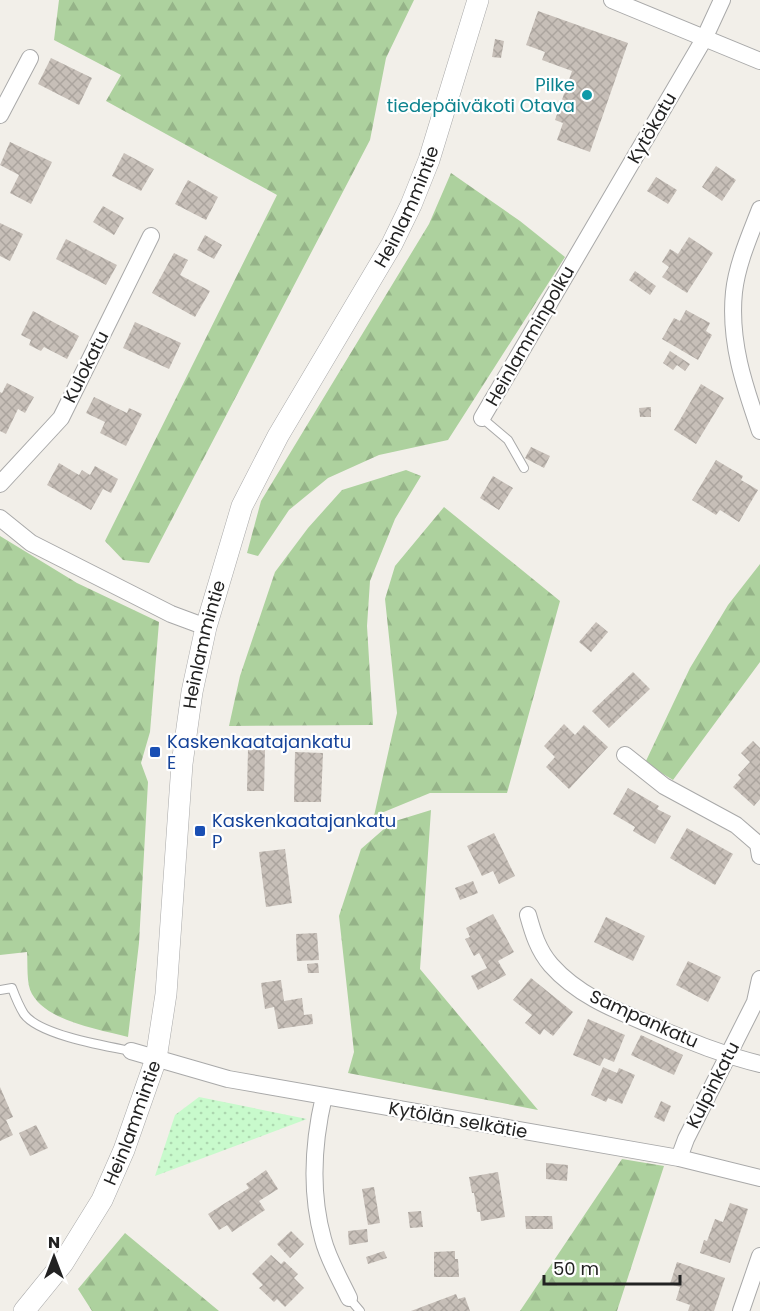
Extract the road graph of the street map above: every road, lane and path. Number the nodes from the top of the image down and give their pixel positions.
1 (478, 0) edge
2 (612, 0) edge
3 (722, 0) edge
4 (704, 39) junction
5 (30, 58) dead end
6 (760, 61) edge
7 (0, 115) edge
8 (760, 209) edge
9 (151, 236) dead end
10 (578, 254) joint
11 (482, 418) joint
12 (760, 431) edge
13 (525, 468) dead end
14 (0, 484) edge
15 (0, 518) edge
16 (206, 627) junction
17 (625, 755) dead end
18 (759, 847) edge
19 (528, 915) dead end
20 (760, 979) edge
21 (0, 990) edge
22 (131, 1051) joint
23 (728, 1057) junction
24 (156, 1059) junction
25 (760, 1064) edge
26 (324, 1096) junction
27 (679, 1158) junction
28 (760, 1178) edge
29 (760, 1256) edge
30 (349, 1298) joint
31 (24, 1311) edge
32 (360, 1311) edge
33 (741, 1311) edge

1 - 16 street, Heinlammintie
2 - 4 street
3 - 4 street, Kytökatu
4 - 6 street
4 - 10 street, Kytökatu
5 - 7 street
8 - 12 street
9 - 14 street, Kulokatu
10 - 11 street, Heinlamminpolku
11 - 13 lane
15 - 16 street
16 - 24 street, Heinlammintie
17 - 18 street
19 - 23 street, Sampankatu
20 - 23 street, Kulpinkatu
21 - 22 lane
22 - 24 street, Kytölän selkätie
23 - 25 street, Sampankatu
23 - 27 street, Kulpinkatu
24 - 26 street, Kytölän selkätie
24 - 31 street, Heinlammintie
26 - 27 street, Kytölän selkätie
26 - 30 street
27 - 28 street, Kytölän selkätie
29 - 33 street
30 - 32 lane

